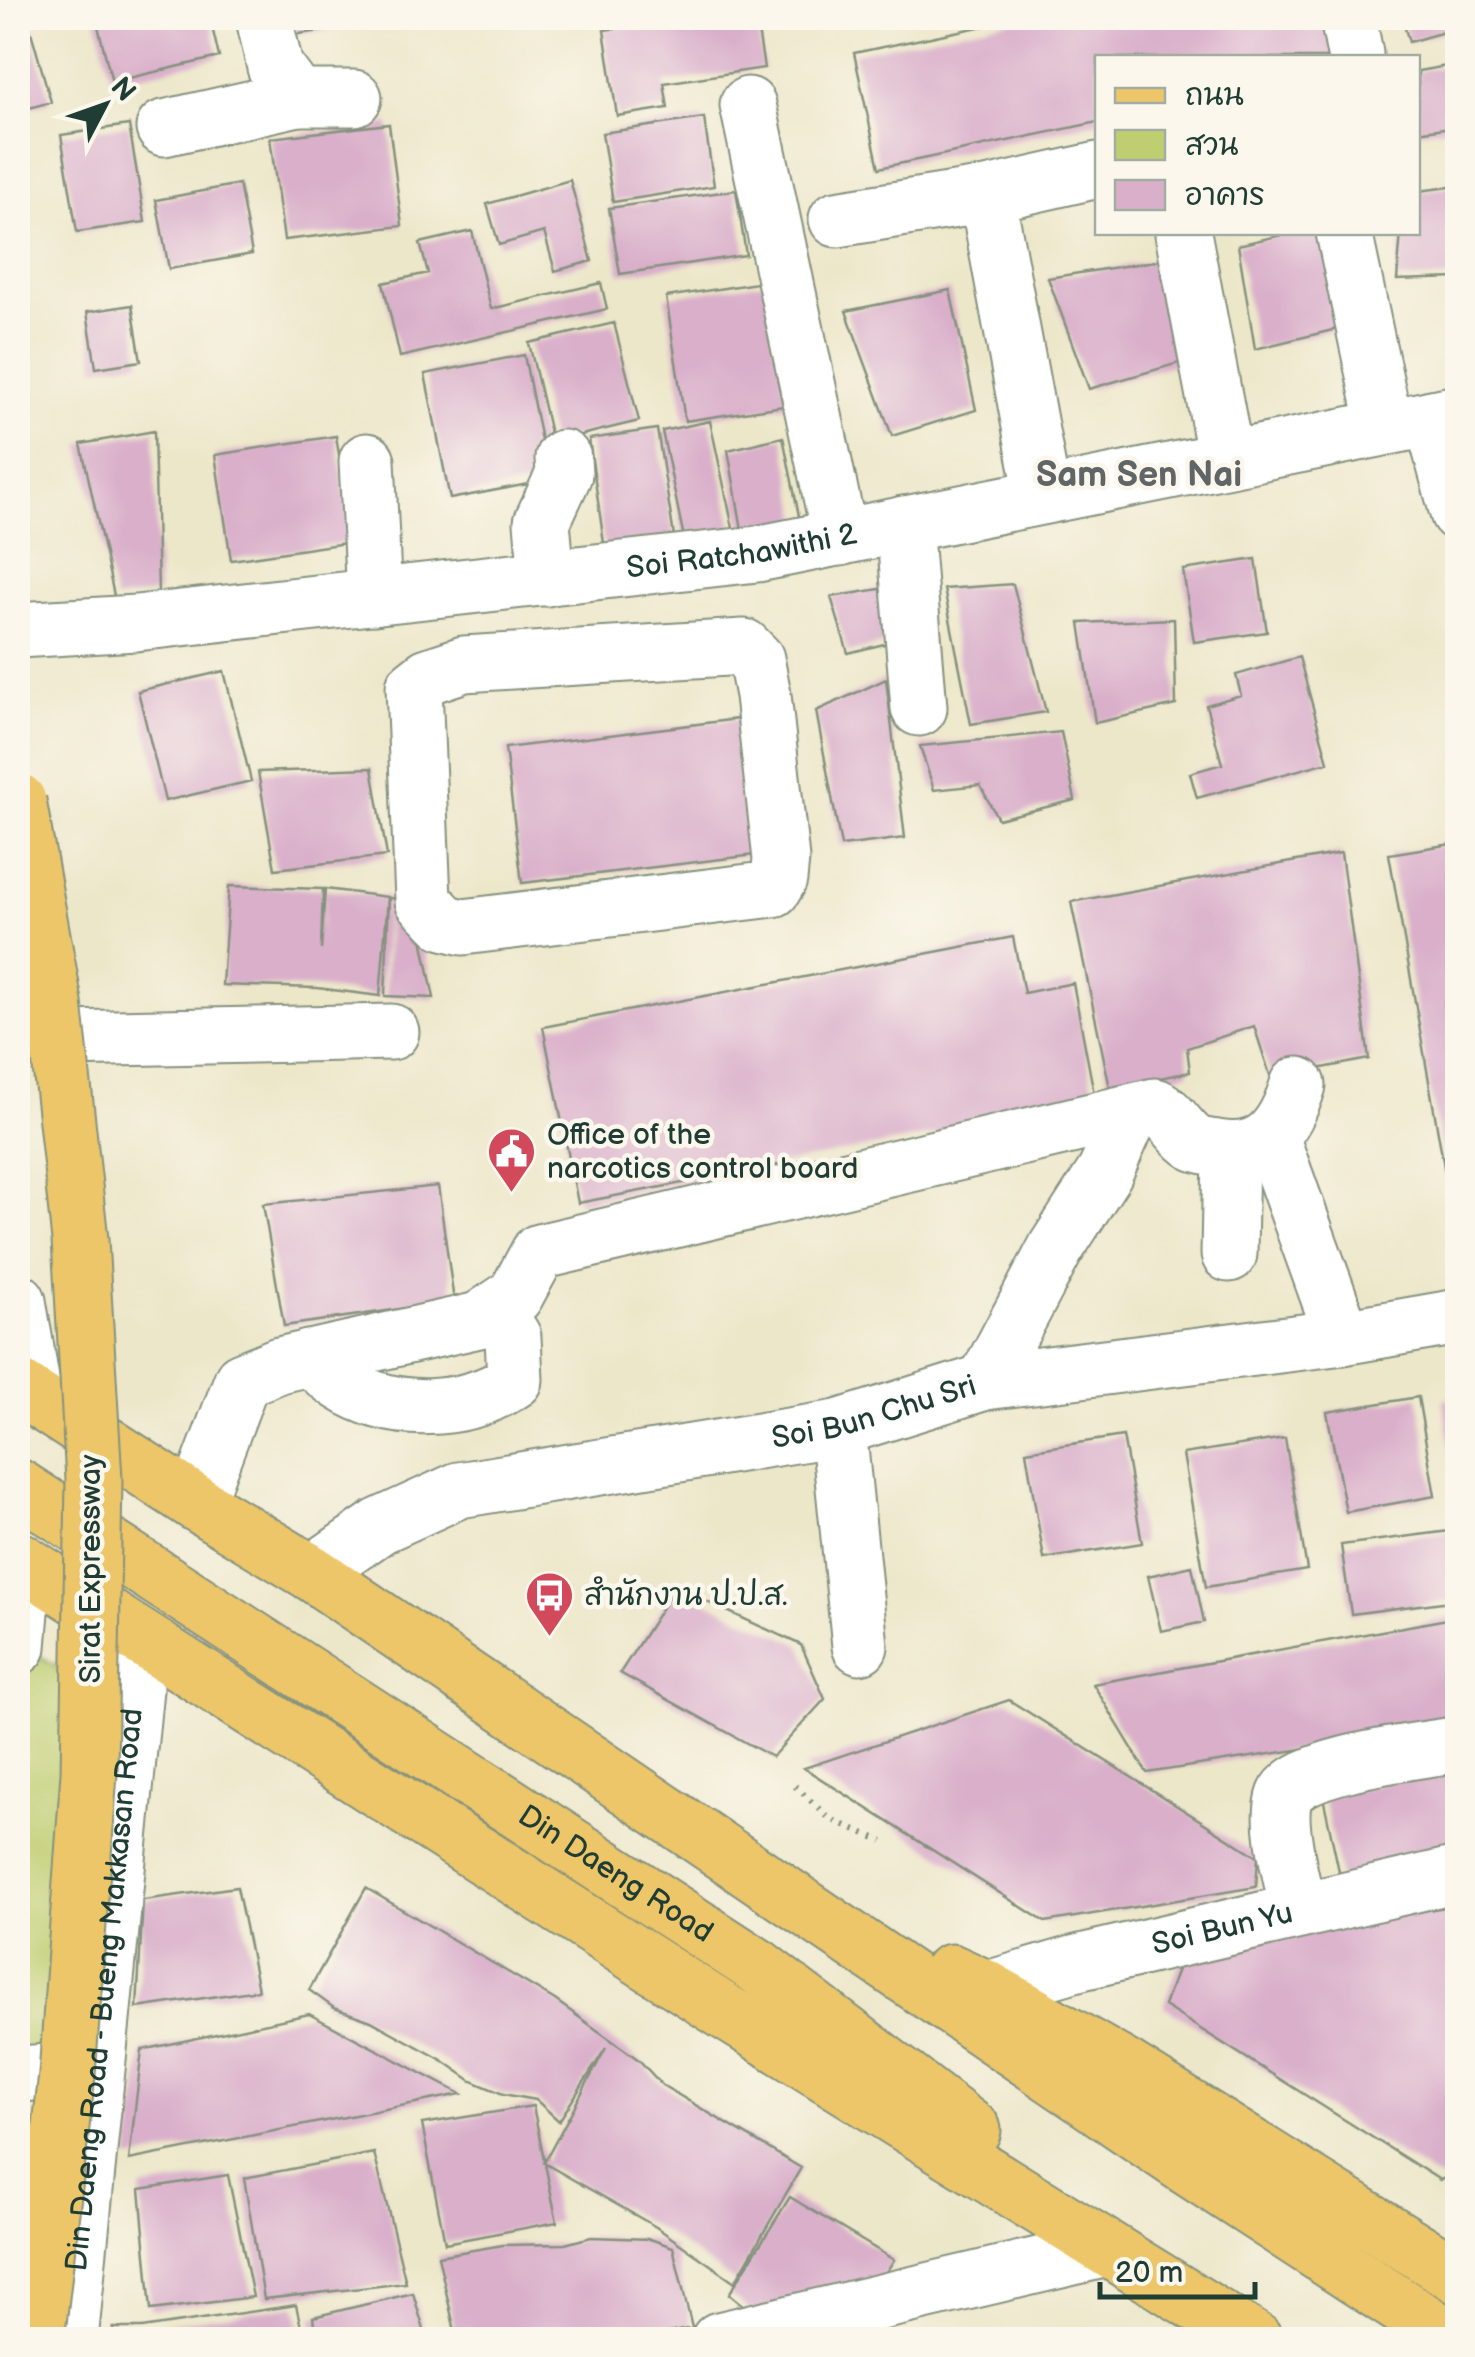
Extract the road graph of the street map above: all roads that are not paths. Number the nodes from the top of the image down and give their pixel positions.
1 (264, 18) edge
2 (298, 98) junction
3 (354, 98) dead end
4 (748, 104) dead end
5 (164, 128) dead end
6 (1095, 171) edge
7 (986, 195) junction
8 (837, 219) dead end
9 (1183, 235) edge
10 (1345, 235) edge
11 (1425, 419) edge
12 (563, 458) dead end
13 (1226, 459) junction
14 (367, 461) dead end
15 (1043, 496) junction
16 (1458, 514) edge
17 (904, 524) junction
18 (840, 538) junction
19 (547, 578) junction
20 (462, 587) junction
21 (374, 597) junction
22 (18, 630) edge
23 (477, 663) junction
24 (919, 708) dead end
25 (18, 801) edge
26 (391, 1032) dead end
27 (18, 1040) edge
28 (1298, 1085) dead end
29 (1132, 1112) junction
30 (1251, 1144) junction
31 (1229, 1254) dead end
32 (18, 1301) edge
33 (496, 1309) junction
34 (1458, 1317) edge
35 (1343, 1337) junction
36 (309, 1358) junction
37 (986, 1382) junction
38 (26, 1392) edge
39 (838, 1428) junction
40 (18, 1487) edge
41 (196, 1503) junction
42 (22, 1561) edge
43 (312, 1573) junction
44 (140, 1640) junction
45 (860, 1646) dead end
46 (18, 1647) edge
47 (1453, 1745) dead end
48 (1458, 1874) edge
49 (798, 1903) junction
50 (1298, 1912) junction
51 (988, 1988) junction
52 (96, 2070) junction
53 (18, 2074) edge
54 (1108, 2249) junction
55 (1458, 2276) edge
56 (1188, 2296) junction
57 (36, 2340) edge
58 (70, 2340) edge
59 (719, 2340) edge
60 (1254, 2340) edge
61 (1454, 2340) edge

1 - 2 street
2 - 3 street
2 - 5 street
4 - 18 street
6 - 7 street
7 - 8 street
7 - 15 street
9 - 13 street
10 - 11 street
11 - 13 street, Soi Ratchawithi 2
11 - 16 street
12 - 19 street
13 - 15 street, Soi Ratchawithi 2
14 - 21 street
15 - 17 street, Soi Ratchawithi 2
17 - 18 street, Soi Ratchawithi 2
17 - 24 street
18 - 19 street, Soi Ratchawithi 2
19 - 20 street, Soi Ratchawithi 2
20 - 21 street, Soi Ratchawithi 2
20 - 23 street
21 - 22 street, Soi Ratchawithi 2
23 - 23 street
25 - 57 main road, Sirat Expressway, bridge
26 - 27 street
28 - 30 street
29 - 30 street
29 - 33 street
29 - 37 street
30 - 31 street
30 - 35 street
32 - 38 street
33 - 36 street
33 - 36 street
34 - 35 street, Soi Bun Chu Sri
35 - 37 street, Soi Bun Chu Sri
36 - 41 street
37 - 39 street, Soi Bun Chu Sri
38 - 41 main road
39 - 43 street, Soi Bun Chu Sri
39 - 45 street
40 - 56 main road, Din Daeng Road
41 - 43 main road
42 - 44 main road, Din Daeng Road
42 - 46 street
43 - 49 main road
44 - 52 street, Din Daeng Road - Bueng Makkasan Road
44 - 54 main road, Din Daeng Road
47 - 50 street
48 - 50 street, Soi Bun Yu
49 - 51 main road
49 - 61 main road
50 - 51 street, Soi Bun Yu
51 - 55 main road
52 - 53 street
52 - 58 street, Din Daeng Road - Bueng Makkasan Road
54 - 56 main road, Din Daeng Road
54 - 59 street
56 - 60 main road, Din Daeng Road

